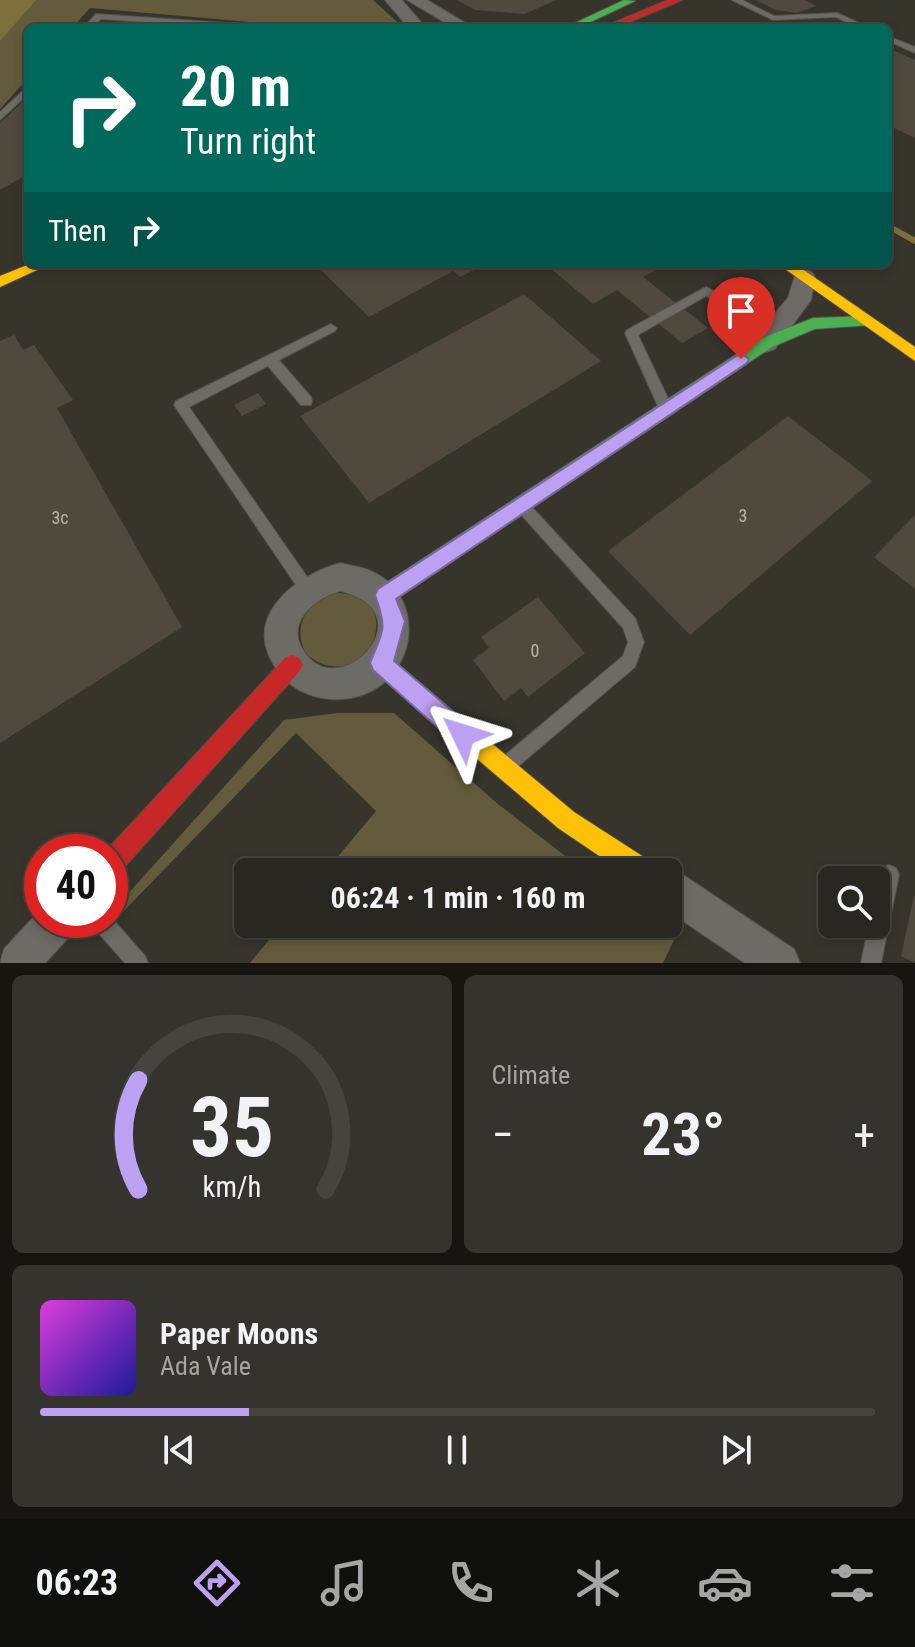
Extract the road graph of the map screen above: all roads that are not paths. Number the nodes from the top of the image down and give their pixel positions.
1 (392, 0) edge
2 (415, 0) edge
3 (632, 0) edge
4 (677, 0) edge
5 (736, 0) edge
6 (604, 20) edge
7 (91, 24) edge
8 (212, 24) edge
9 (414, 24) edge
10 (431, 24) edge
11 (459, 24) edge
12 (576, 24) edge
13 (622, 24) edge
14 (857, 24) edge
15 (892, 40) edge
16 (915, 50) edge
17 (24, 93) edge
18 (0, 117) edge
19 (33, 268) edge
20 (794, 271) edge
21 (0, 282) edge
22 (867, 321) junction
23 (331, 328) dead end
24 (773, 334) junction
25 (915, 355) edge
26 (270, 359) junction
27 (306, 401) dead end
28 (666, 409) junction
29 (521, 506) junction
30 (307, 589) junction
31 (385, 595) junction
32 (380, 663) junction
33 (292, 665) junction
34 (503, 769) junction
35 (128, 844) edge
36 (623, 858) edge
37 (682, 897) edge
38 (41, 938) edge
39 (116, 938) edge
40 (876, 938) edge
41 (18, 963) edge
42 (138, 963) edge
43 (780, 963) edge
44 (871, 963) edge

1 - 9 street
1 - 10 street
2 - 11 street
3 - 6 street
4 - 13 street
5 - 14 lane
6 - 12 street
6 - 13 street
7 - 8 lane
15 - 16 lane
17 - 18 lane
19 - 21 street
20 - 22 street
20 - 24 street
22 - 24 street
22 - 25 street
23 - 26 lane
24 - 28 street
24 - 28 lane
26 - 27 lane
26 - 30 lane
28 - 29 street
29 - 31 street
29 - 34 lane
30 - 31 street
30 - 33 street
31 - 32 street
32 - 33 street
32 - 34 street
33 - 35 street
34 - 36 street
37 - 43 street
38 - 41 street
39 - 42 lane
40 - 44 lane

